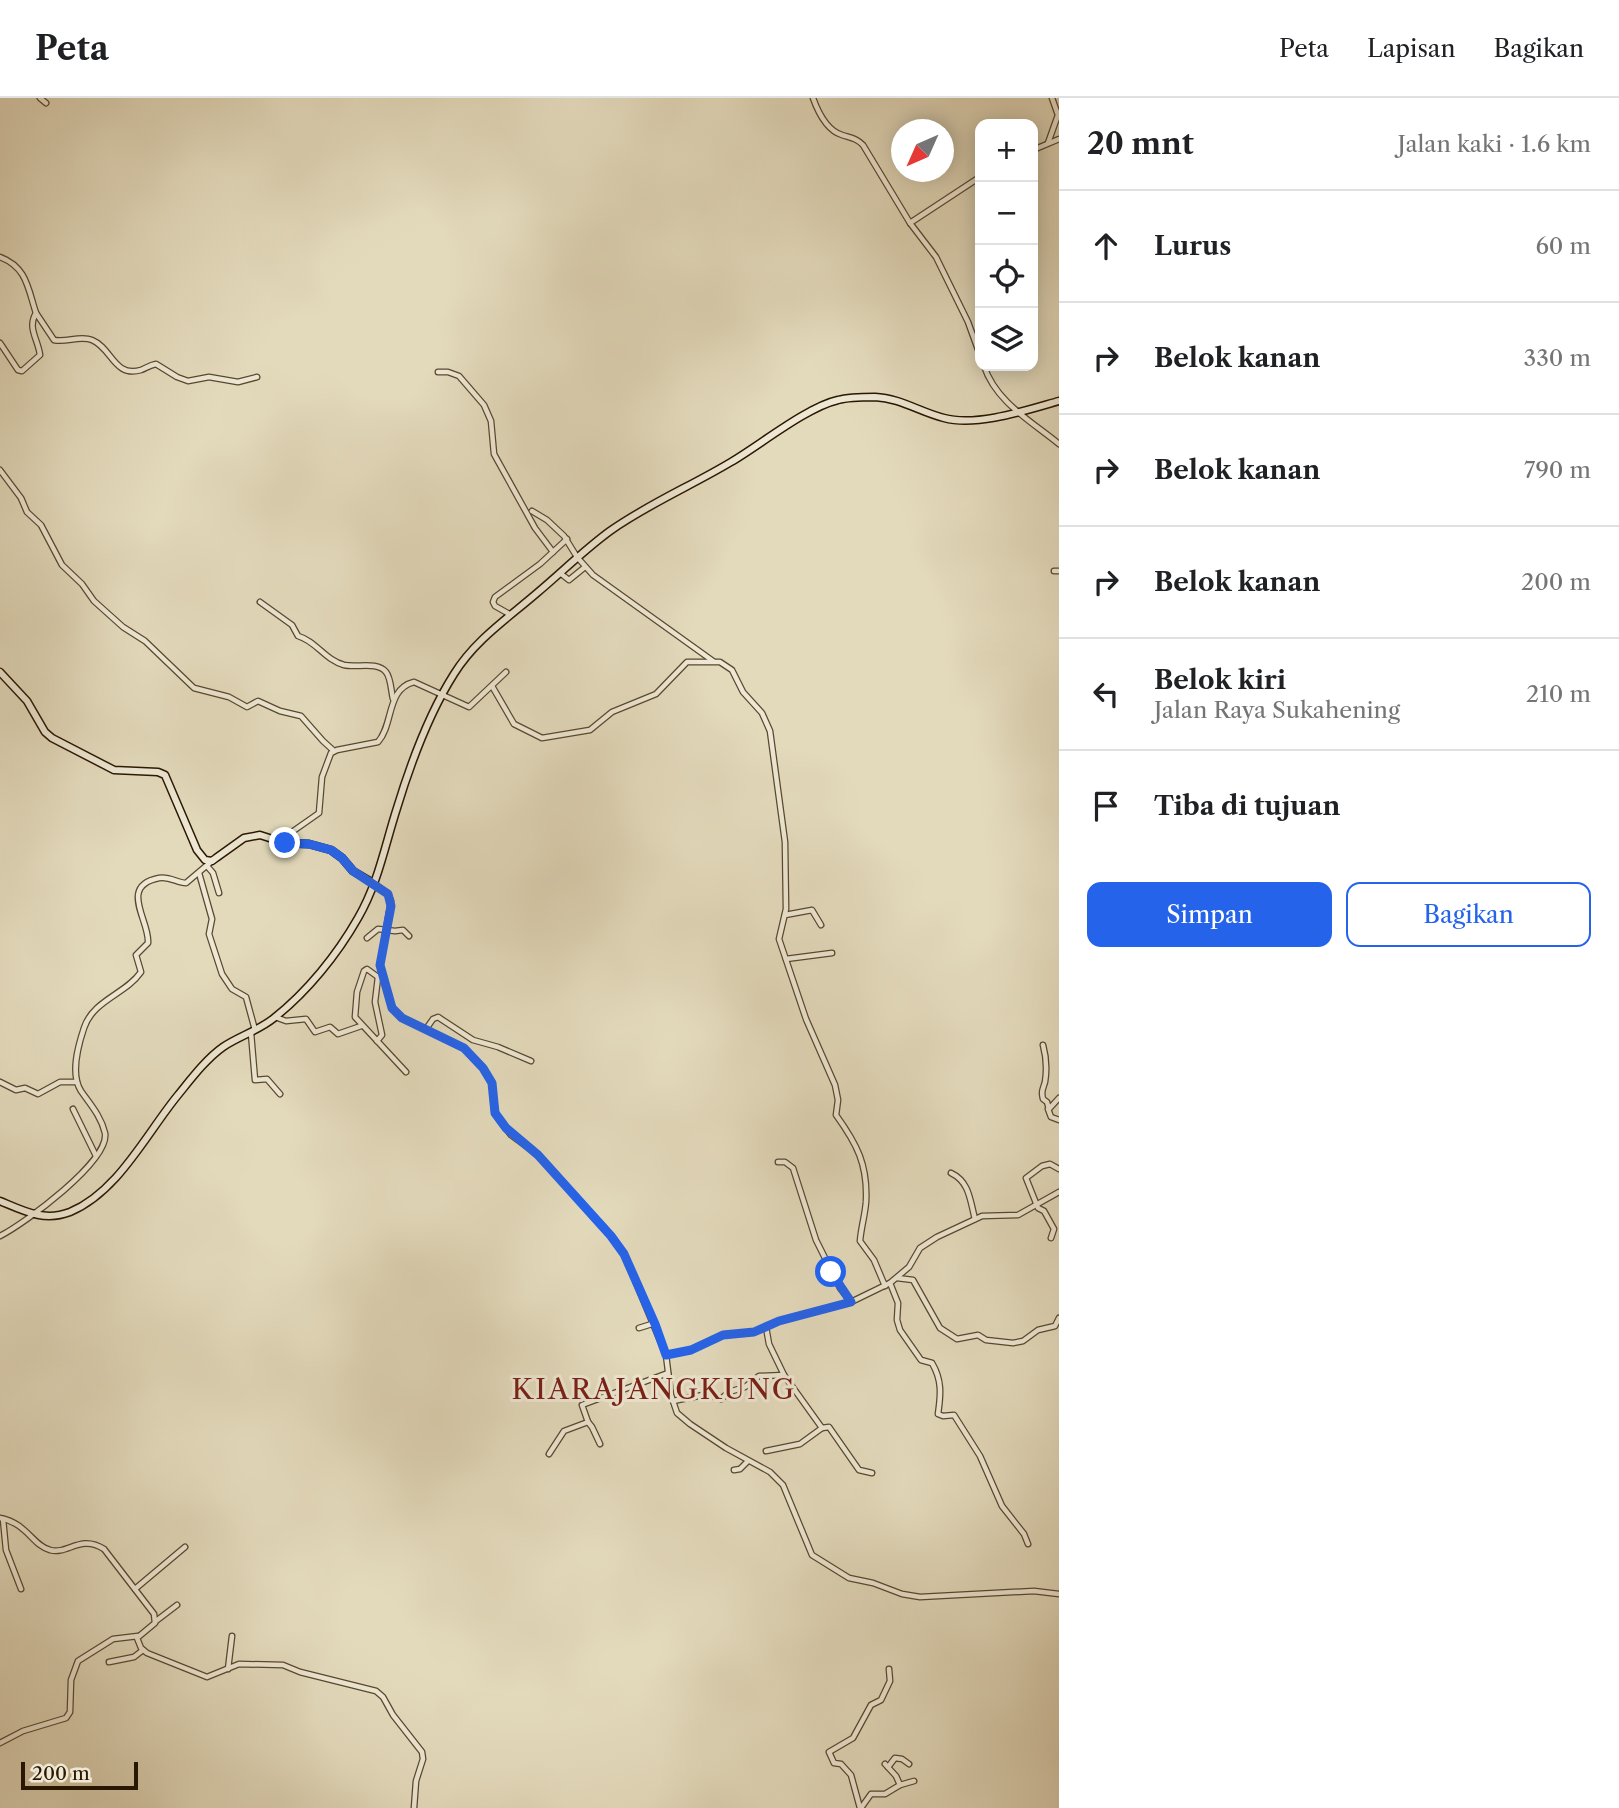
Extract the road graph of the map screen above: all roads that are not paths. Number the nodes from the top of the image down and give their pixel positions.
1 (40, 98) edge
2 (813, 98) edge
3 (1052, 98) edge
4 (46, 103) dead end
5 (1059, 139) edge
6 (1048, 142) junction
7 (1038, 147) edge
8 (975, 180) edge
9 (910, 223) junction
10 (0, 257) edge
11 (36, 313) junction
12 (975, 341) edge
13 (0, 343) edge
14 (986, 371) edge
15 (438, 373) dead end
16 (257, 377) dead end
17 (1059, 401) edge
18 (1018, 412) junction
19 (1059, 444) edge
20 (0, 470) edge
21 (532, 511) dead end
22 (567, 539) junction
23 (553, 552) junction
24 (577, 557) junction
25 (585, 567) junction
26 (560, 573) junction
27 (260, 602) dead end
28 (511, 615) junction
29 (713, 662) junction
30 (506, 672) dead end
31 (0, 673) edge
32 (492, 686) junction
33 (443, 695) junction
34 (393, 700) junction
35 (334, 751) junction
36 (278, 841) junction
37 (209, 863) junction
38 (199, 873) junction
39 (375, 884) junction
40 (219, 893) dead end
41 (785, 915) junction
42 (821, 925) dead end
43 (386, 929) junction
44 (410, 936) dead end
45 (367, 939) dead end
46 (832, 953) dead end
47 (786, 959) junction
48 (380, 976) junction
49 (275, 1017) junction
50 (362, 1026) junction
51 (426, 1029) junction
52 (253, 1032) junction
53 (377, 1041) junction
54 (1043, 1045) dead end
55 (531, 1061) dead end
56 (406, 1072) dead end
57 (77, 1082) junction
58 (0, 1083) edge
59 (280, 1094) dead end
60 (1059, 1098) edge
61 (72, 1109) dead end
62 (1048, 1109) junction
63 (1059, 1119) edge
64 (96, 1156) junction
65 (778, 1162) dead end
66 (1059, 1169) edge
67 (951, 1173) dead end
68 (1059, 1192) edge
69 (0, 1201) edge
70 (1037, 1205) junction
71 (33, 1215) junction
72 (975, 1219) junction
73 (1054, 1229) junction
74 (0, 1236) edge
75 (1059, 1236) edge
76 (1051, 1238) dead end
77 (896, 1278) junction
78 (888, 1284) junction
79 (851, 1302) junction
80 (1059, 1318) edge
81 (655, 1324) junction
82 (766, 1327) junction
83 (639, 1328) dead end
84 (666, 1355) junction
85 (668, 1373) junction
86 (784, 1375) junction
87 (673, 1401) junction
88 (588, 1423) junction
89 (822, 1428) junction
90 (600, 1444) dead end
91 (766, 1451) dead end
92 (549, 1454) dead end
93 (748, 1461) junction
94 (734, 1470) dead end
95 (872, 1473) dead end
96 (1, 1518) edge
97 (1028, 1544) dead end
98 (185, 1547) dead end
99 (21, 1589) dead end
100 (135, 1590) junction
101 (1059, 1594) edge
102 (177, 1605) dead end
103 (156, 1621) junction
104 (138, 1636) junction
105 (232, 1636) dead end
106 (143, 1650) junction
107 (110, 1662) dead end
108 (889, 1669) dead end
109 (228, 1670) junction
110 (0, 1743) edge
111 (909, 1764) dead end
112 (914, 1781) dead end
113 (900, 1785) junction
114 (414, 1808) edge
115 (860, 1808) edge

1 - 4 street
2 - 9 street
3 - 6 street
5 - 6 street
6 - 7 street
8 - 9 street
9 - 12 street
10 - 11 street
11 - 13 street
11 - 16 street
14 - 18 street
15 - 23 street
17 - 18 main road
18 - 19 street
18 - 24 main road
20 - 35 street
21 - 22 street
22 - 23 street
22 - 24 street
23 - 28 street
24 - 25 street
24 - 26 main road
25 - 26 street
25 - 29 street
26 - 28 main road
27 - 34 street
28 - 33 main road
29 - 32 street
29 - 41 street
30 - 32 street
31 - 37 main road
32 - 33 street
33 - 34 street
33 - 39 main road
34 - 35 street
35 - 36 street
36 - 37 main road
36 - 39 main road
37 - 38 street
37 - 40 street
38 - 52 street
38 - 57 street
39 - 43 street
39 - 49 main road
41 - 42 street
41 - 47 street
43 - 44 street
43 - 45 street
43 - 48 street
46 - 47 street
47 - 78 street
48 - 50 street
48 - 51 street
48 - 53 street
49 - 50 street
49 - 52 main road
50 - 53 street
51 - 55 street
51 - 81 street
52 - 59 street
52 - 71 main road
53 - 56 street
54 - 62 street
57 - 58 street
57 - 64 street
60 - 62 street
61 - 64 street
62 - 63 street
64 - 71 street
65 - 79 street
66 - 70 street
67 - 72 street
68 - 70 street
69 - 71 main road
70 - 72 street
70 - 73 street
71 - 74 street
72 - 77 street
73 - 75 street
73 - 76 street
77 - 78 street
77 - 80 street
78 - 79 street
78 - 97 street
79 - 82 street
81 - 83 street
81 - 84 street
82 - 84 street
82 - 86 street
84 - 85 street
85 - 87 street
85 - 88 street
86 - 87 street
86 - 89 street
87 - 93 street
88 - 90 street
88 - 92 street
89 - 91 street
89 - 95 street
93 - 94 street
93 - 101 street
96 - 99 street
96 - 100 street
98 - 100 street
100 - 103 street
102 - 103 street
103 - 104 street
104 - 106 street
104 - 110 street
105 - 109 street
106 - 107 street
106 - 109 street
108 - 115 street
109 - 114 street
111 - 113 street
112 - 113 street
113 - 115 street

